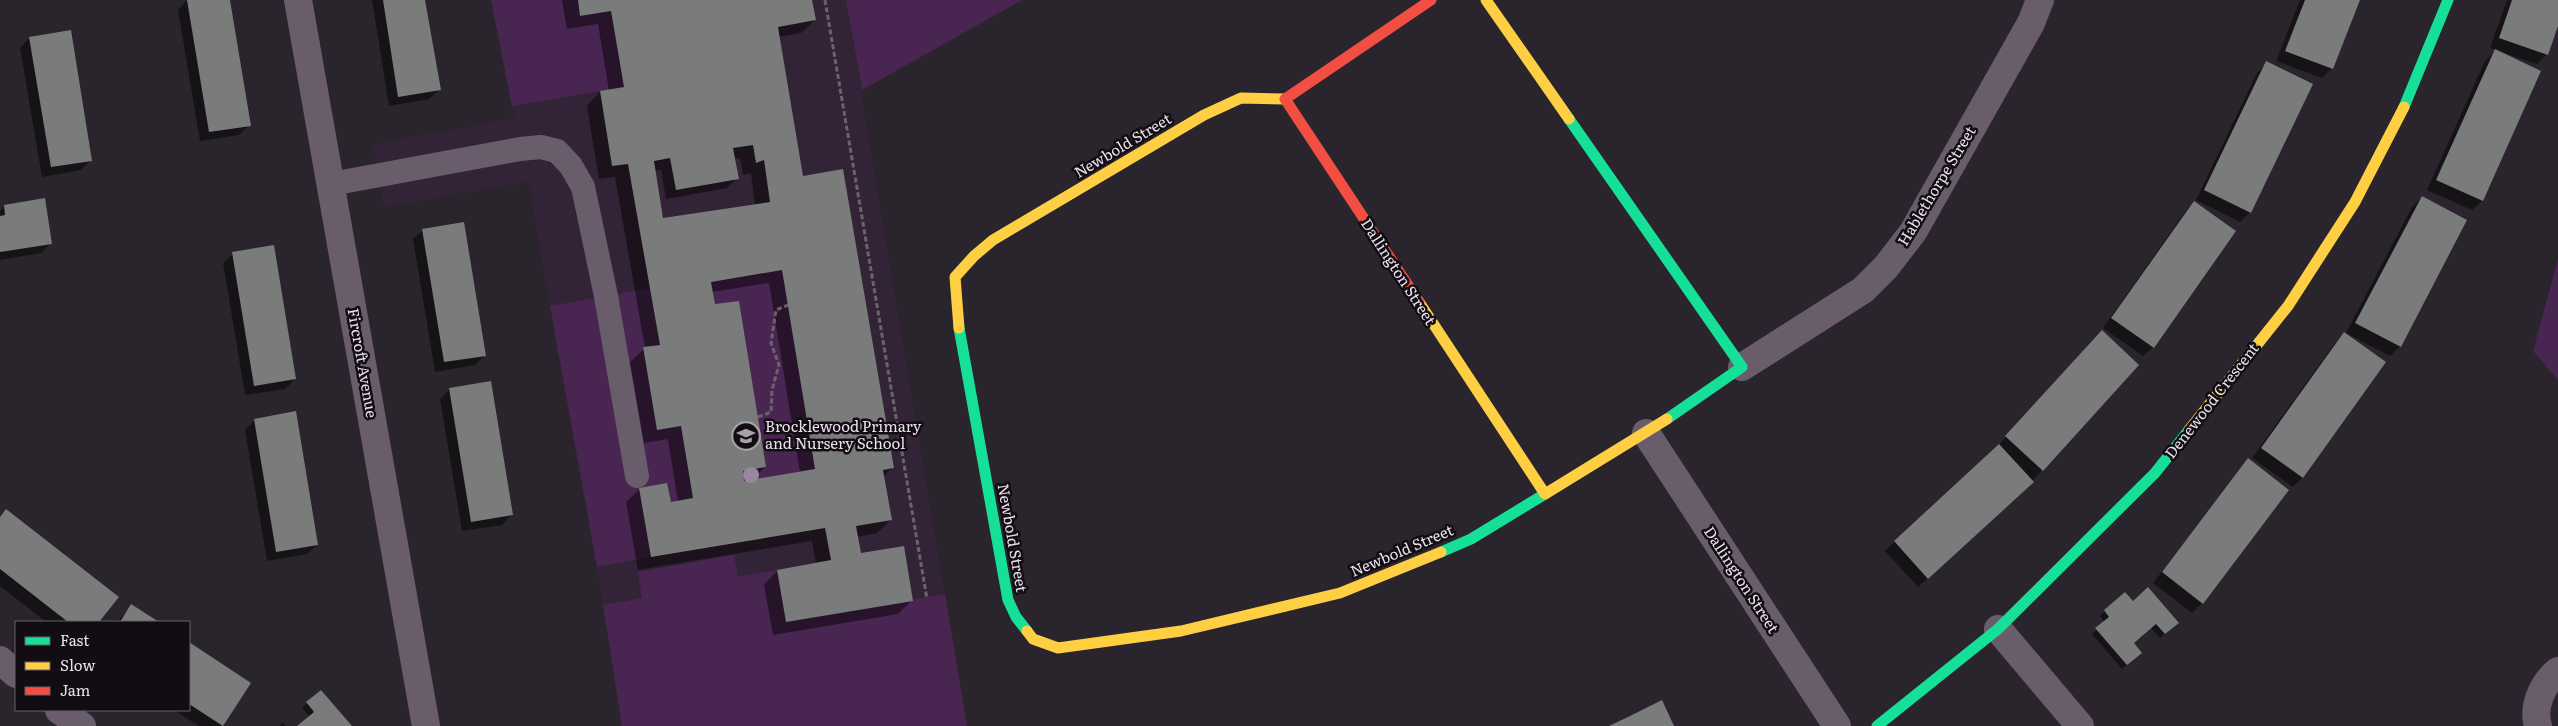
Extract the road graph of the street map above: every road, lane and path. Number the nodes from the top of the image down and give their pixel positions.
1 (298, 0) edge
2 (825, 0) edge
3 (1432, 0) edge
4 (1486, 0) edge
5 (2040, 0) edge
6 (2448, 0) edge
7 (1285, 100) junction
8 (331, 184) junction
9 (788, 305) dead end
10 (1742, 367) junction
11 (758, 417) dead end
12 (1646, 433) junction
13 (637, 476) dead end
14 (1545, 494) junction
15 (927, 599) dead end
16 (1998, 628) junction
17 (0, 660) edge
18 (2558, 671) edge
19 (15, 673) edge
20 (60, 711) edge
21 (82, 726) edge
22 (426, 726) edge
23 (1837, 726) edge
24 (1877, 726) edge
25 (2080, 726) edge
26 (2538, 726) edge

1 - 8 street, Fircroft Avenue
2 - 15 path
3 - 7 street
4 - 10 street
5 - 10 street, Hablethorpe Street
6 - 16 street, Denewood Crescent
7 - 14 street, Dallington Street
7 - 14 street, Newbold Street
8 - 13 lane
8 - 22 street, Fircroft Avenue
9 - 11 path
10 - 12 street
12 - 14 street
12 - 23 street, Dallington Street
16 - 24 street, Denewood Crescent
16 - 25 street
17 - 19 street
18 - 26 street
20 - 21 street

